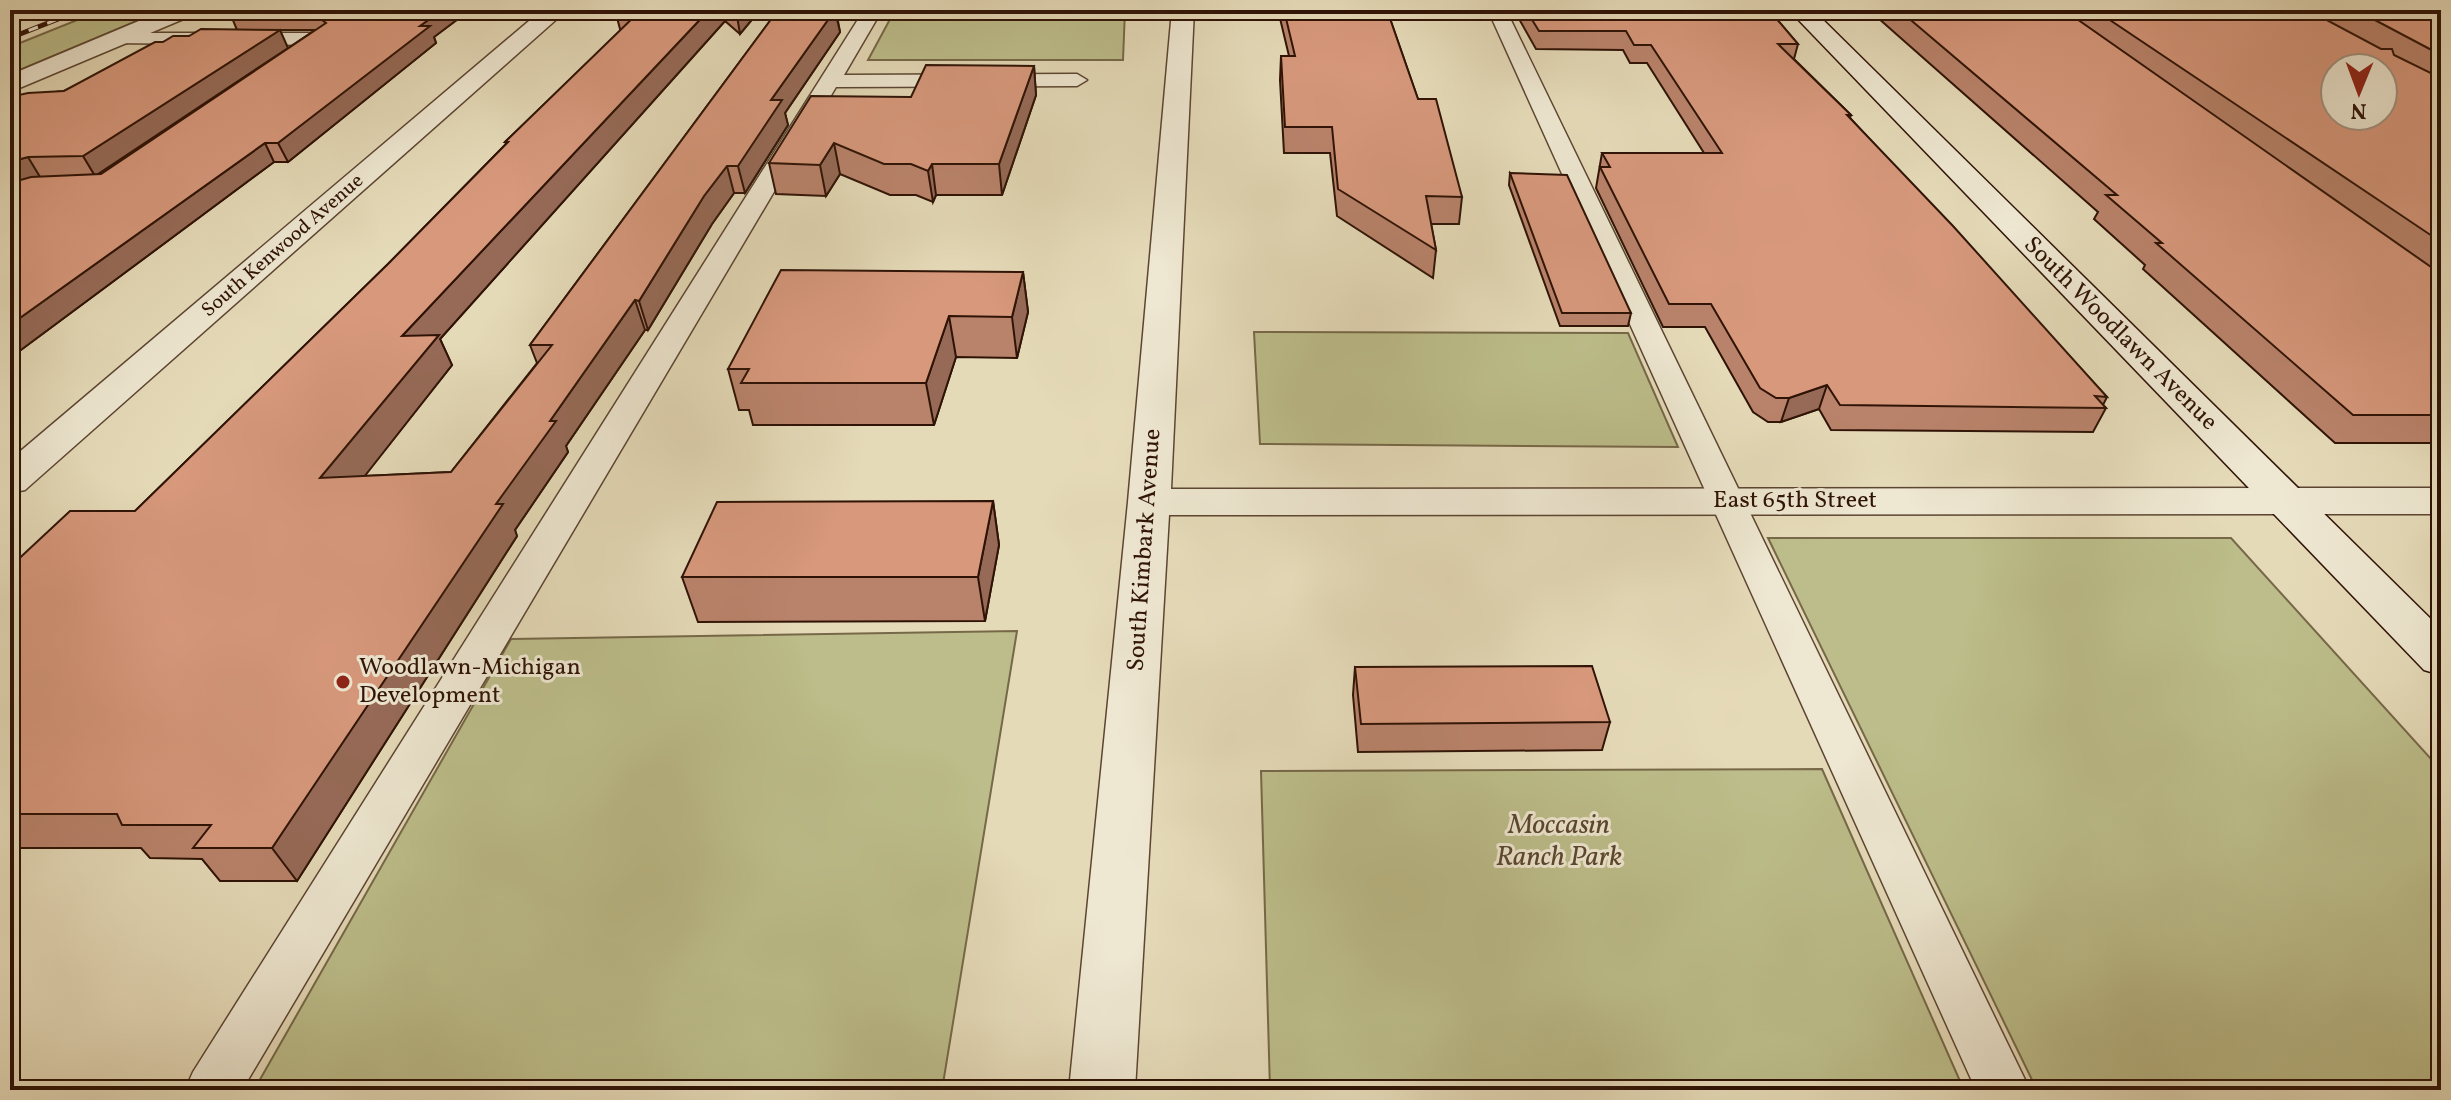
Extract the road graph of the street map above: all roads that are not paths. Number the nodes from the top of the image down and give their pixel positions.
1 (185, 10) edge
2 (556, 10) edge
3 (873, 10) edge
4 (1183, 10) edge
5 (1497, 10) edge
6 (1800, 10) edge
7 (117, 39) junction
8 (282, 64) edge
9 (1077, 80) dead end
10 (830, 81) junction
11 (10, 84) edge
12 (10, 481) edge
13 (1728, 501) junction
14 (2285, 501) junction
15 (2441, 501) edge
16 (1149, 502) junction
17 (2441, 658) edge
18 (212, 1090) edge
19 (1102, 1090) edge
20 (2003, 1090) edge

1 - 7 street
2 - 12 street, South Kenwood Avenue
3 - 10 lane
4 - 16 street, South Kimbark Avenue
5 - 13 lane
6 - 14 street, South Woodlawn Avenue
7 - 8 lane
7 - 11 street
9 - 10 lane
10 - 18 lane
13 - 14 street, East 65th Street
13 - 16 street, East 65th Street
13 - 20 lane
14 - 15 street, East 65th Street
14 - 17 street, South Woodlawn Avenue
16 - 19 street, South Kimbark Avenue

